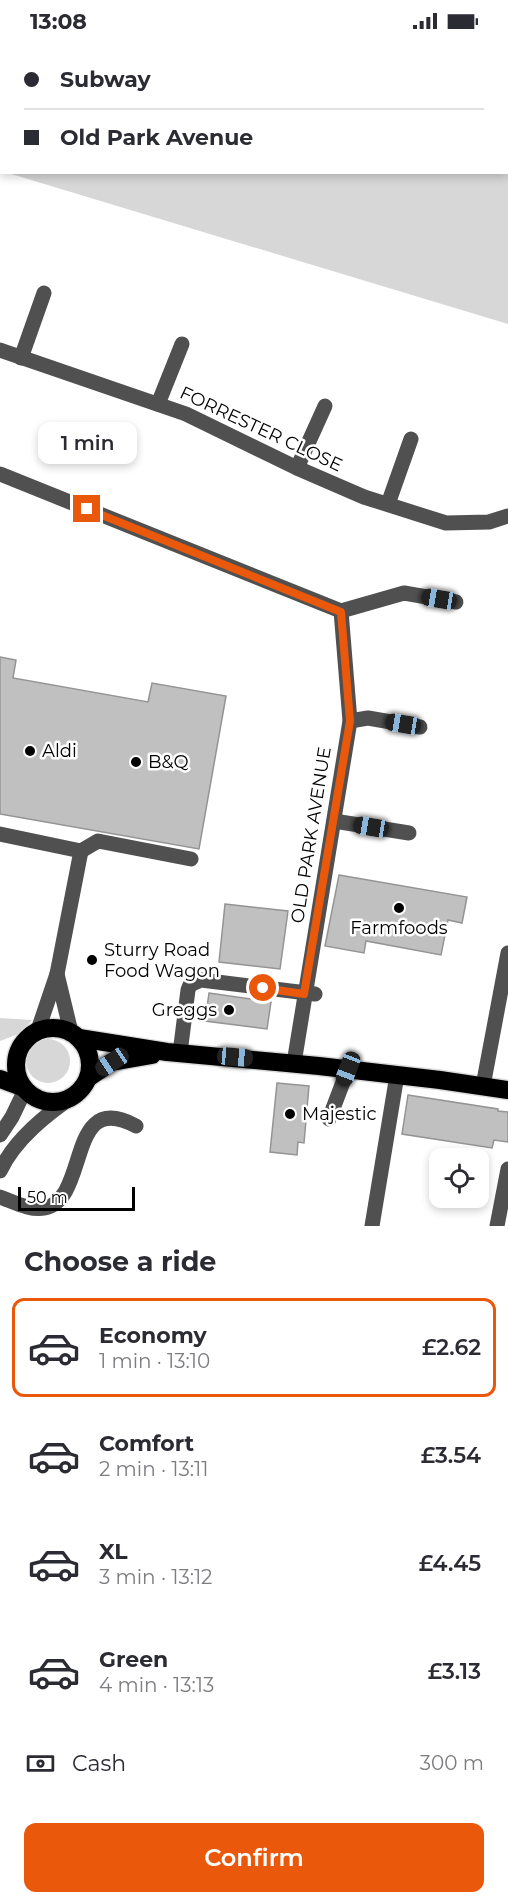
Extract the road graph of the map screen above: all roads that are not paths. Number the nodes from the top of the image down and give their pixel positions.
1 (44, 293) dead end
2 (182, 344) dead end
3 (0, 350) edge
4 (21, 358) junction
5 (158, 404) junction
6 (325, 406) dead end
7 (411, 439) dead end
8 (297, 468) junction
9 (0, 474) edge
10 (388, 504) junction
11 (508, 516) edge
12 (456, 602) dead end
13 (341, 612) junction
14 (350, 721) junction
15 (420, 727) dead end
16 (334, 821) junction
17 (409, 833) dead end
18 (0, 834) edge
19 (81, 850) junction
20 (191, 859) dead end
21 (508, 953) edge
22 (57, 974) junction
23 (309, 994) junction
24 (38, 1030) junction
25 (75, 1035) junction
26 (9, 1049) edge
27 (173, 1053) junction
28 (294, 1063) junction
29 (348, 1069) junction
30 (397, 1075) junction
31 (88, 1078) junction
32 (0, 1079) edge
33 (483, 1086) junction
34 (23, 1088) junction
35 (508, 1090) edge
36 (76, 1094) junction
37 (329, 1119) dead end
38 (136, 1126) dead end
39 (0, 1135) edge
40 (1, 1164) edge
41 (508, 1169) edge
42 (0, 1197) edge
43 (372, 1226) edge
44 (497, 1226) edge

1 - 4 street
2 - 5 street
3 - 4 street, FORRESTER CLOSE
4 - 5 street, FORRESTER CLOSE
5 - 8 street, FORRESTER CLOSE
6 - 8 street
7 - 10 street
8 - 10 street, FORRESTER CLOSE
9 - 13 street
10 - 11 street, FORRESTER CLOSE
12 - 13 street
13 - 14 street, OLD PARK AVENUE
14 - 15 street
14 - 16 street, OLD PARK AVENUE
16 - 17 street
16 - 23 street, OLD PARK AVENUE
18 - 19 street
19 - 20 street
19 - 22 street
21 - 33 street
22 - 24 street
22 - 25 street
23 - 27 street
23 - 28 street, OLD PARK AVENUE
24 - 25 highway
24 - 26 highway
25 - 27 highway
25 - 31 highway
26 - 34 highway
27 - 28 highway
27 - 31 highway
28 - 29 highway
29 - 30 highway
29 - 37 street
30 - 33 highway
30 - 43 street
31 - 36 highway
32 - 34 highway
33 - 35 highway
34 - 36 highway
34 - 39 street
36 - 40 street
38 - 42 street
41 - 44 street

